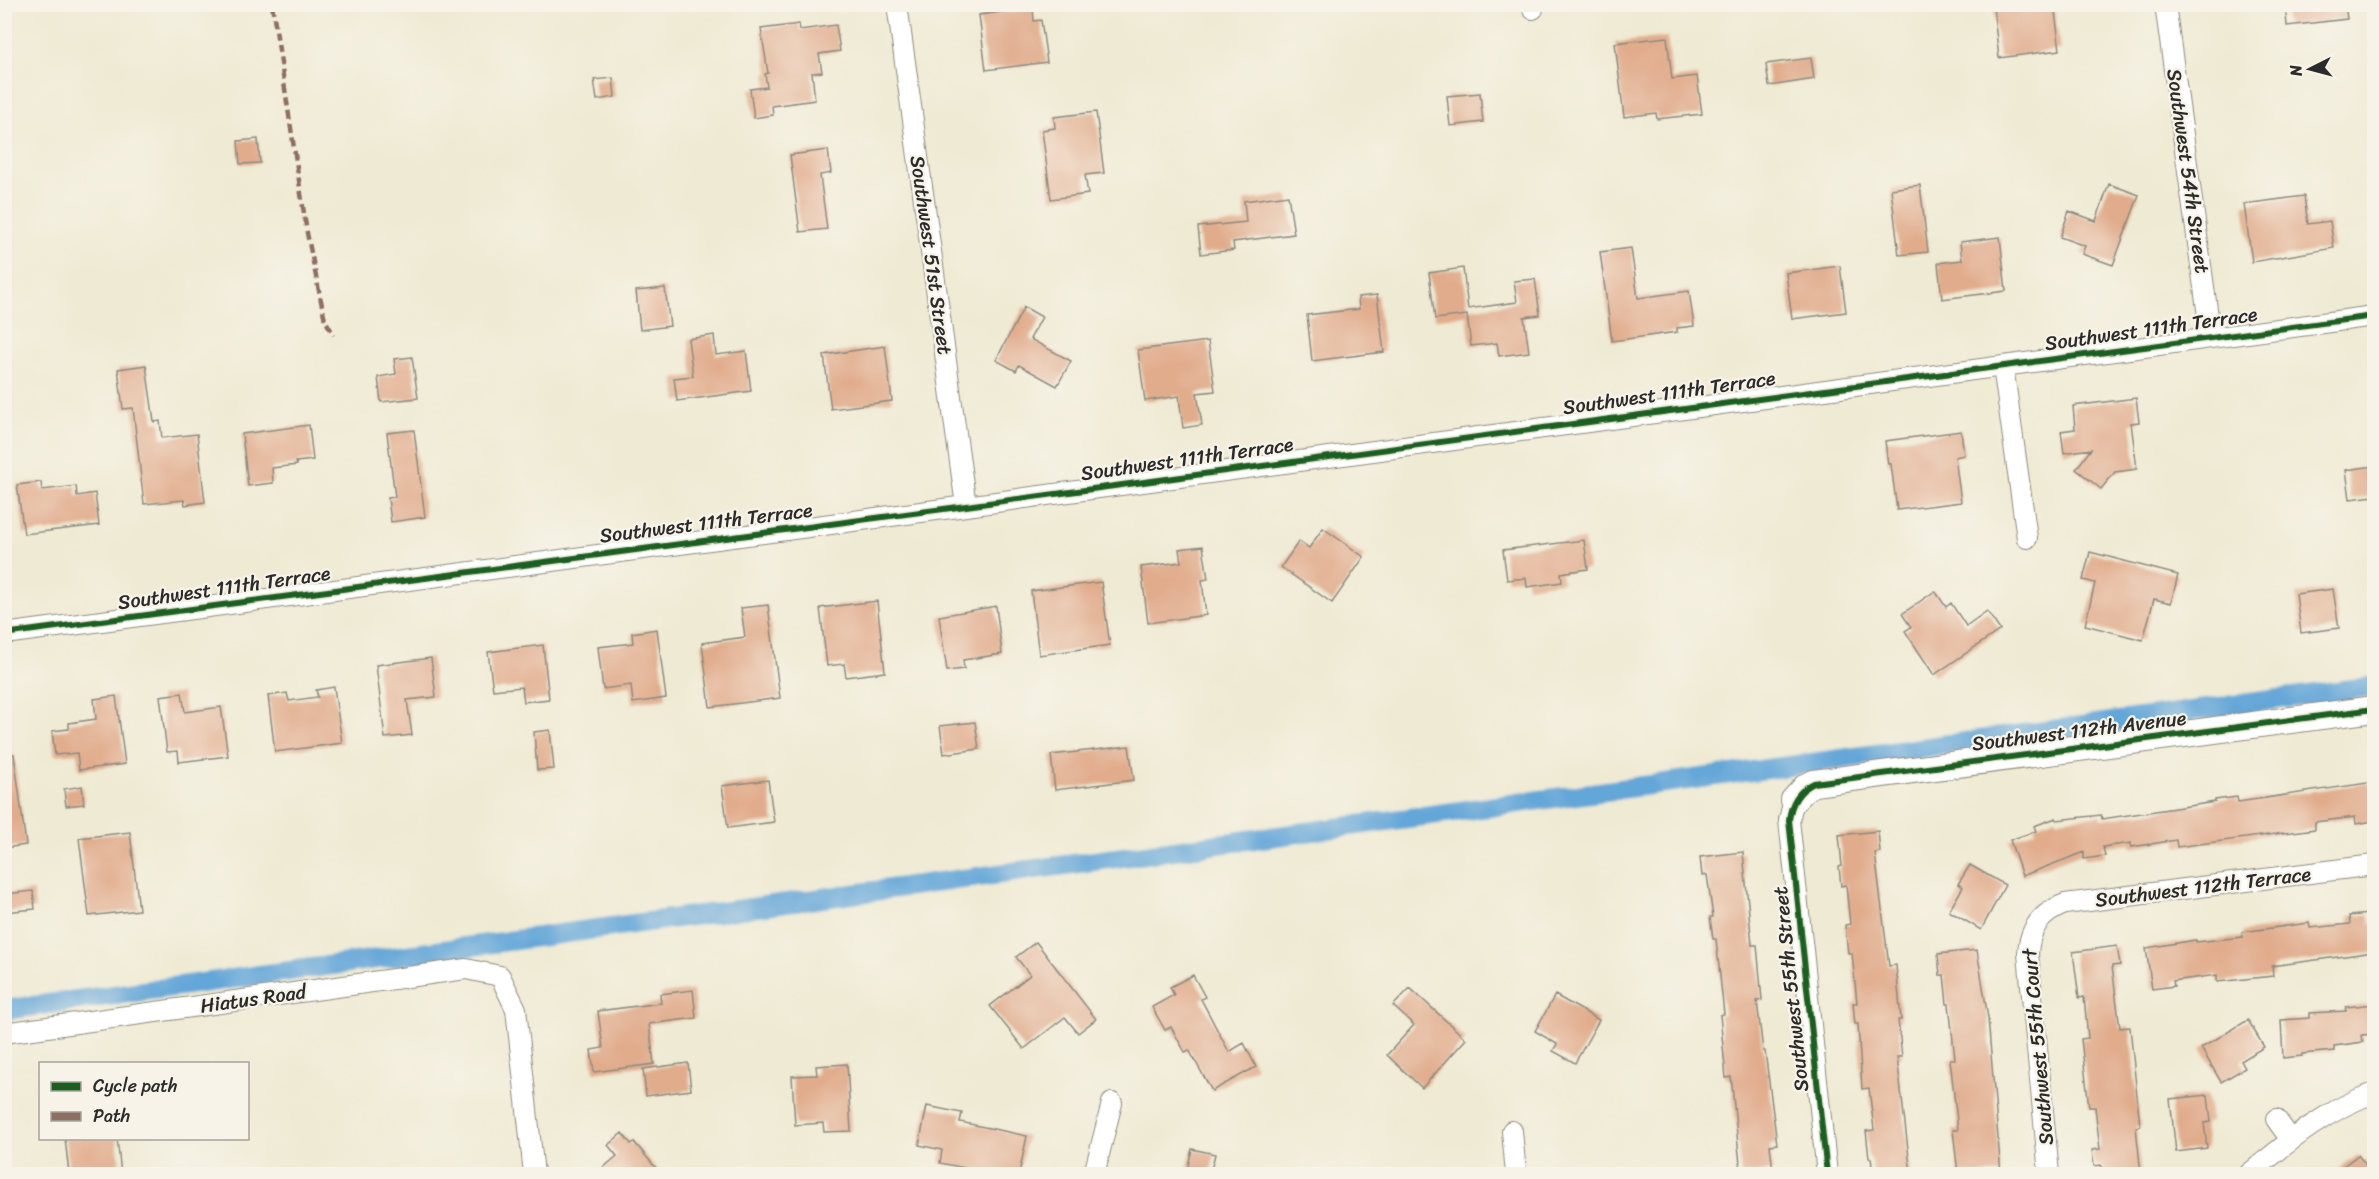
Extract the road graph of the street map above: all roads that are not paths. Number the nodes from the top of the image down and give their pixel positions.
1 (897, 4) edge
2 (2165, 4) edge
3 (2374, 316) edge
4 (2211, 338) junction
5 (2002, 366) junction
6 (966, 506) junction
7 (2027, 538) dead end
8 (4, 634) edge
9 (2374, 709) edge
10 (1794, 800) joint
11 (2374, 866) edge
12 (2037, 922) joint
13 (4, 1033) edge
14 (2374, 1093) edge
15 (1112, 1103) dead end
16 (2276, 1119) dead end
17 (1512, 1131) dead end
18 (2290, 1140) junction
19 (534, 1174) edge
20 (1094, 1174) edge
21 (1516, 1174) edge
22 (1827, 1174) edge
23 (2049, 1174) edge
24 (2249, 1174) edge

1 - 6 street, Southwest 51st Street
2 - 4 street, Southwest 54th Street
3 - 4 street, Southwest 111th Terrace
4 - 5 street, Southwest 111th Terrace
5 - 6 street, Southwest 111th Terrace
5 - 7 street
6 - 8 street, Southwest 111th Terrace
9 - 10 street, Southwest 112th Avenue
10 - 22 street, Southwest 55th Street
11 - 12 street, Southwest 112th Terrace
12 - 23 street, Southwest 55th Court
13 - 19 street, Hiatus Road
14 - 18 street
15 - 20 street
16 - 18 street
17 - 21 street
18 - 24 street

